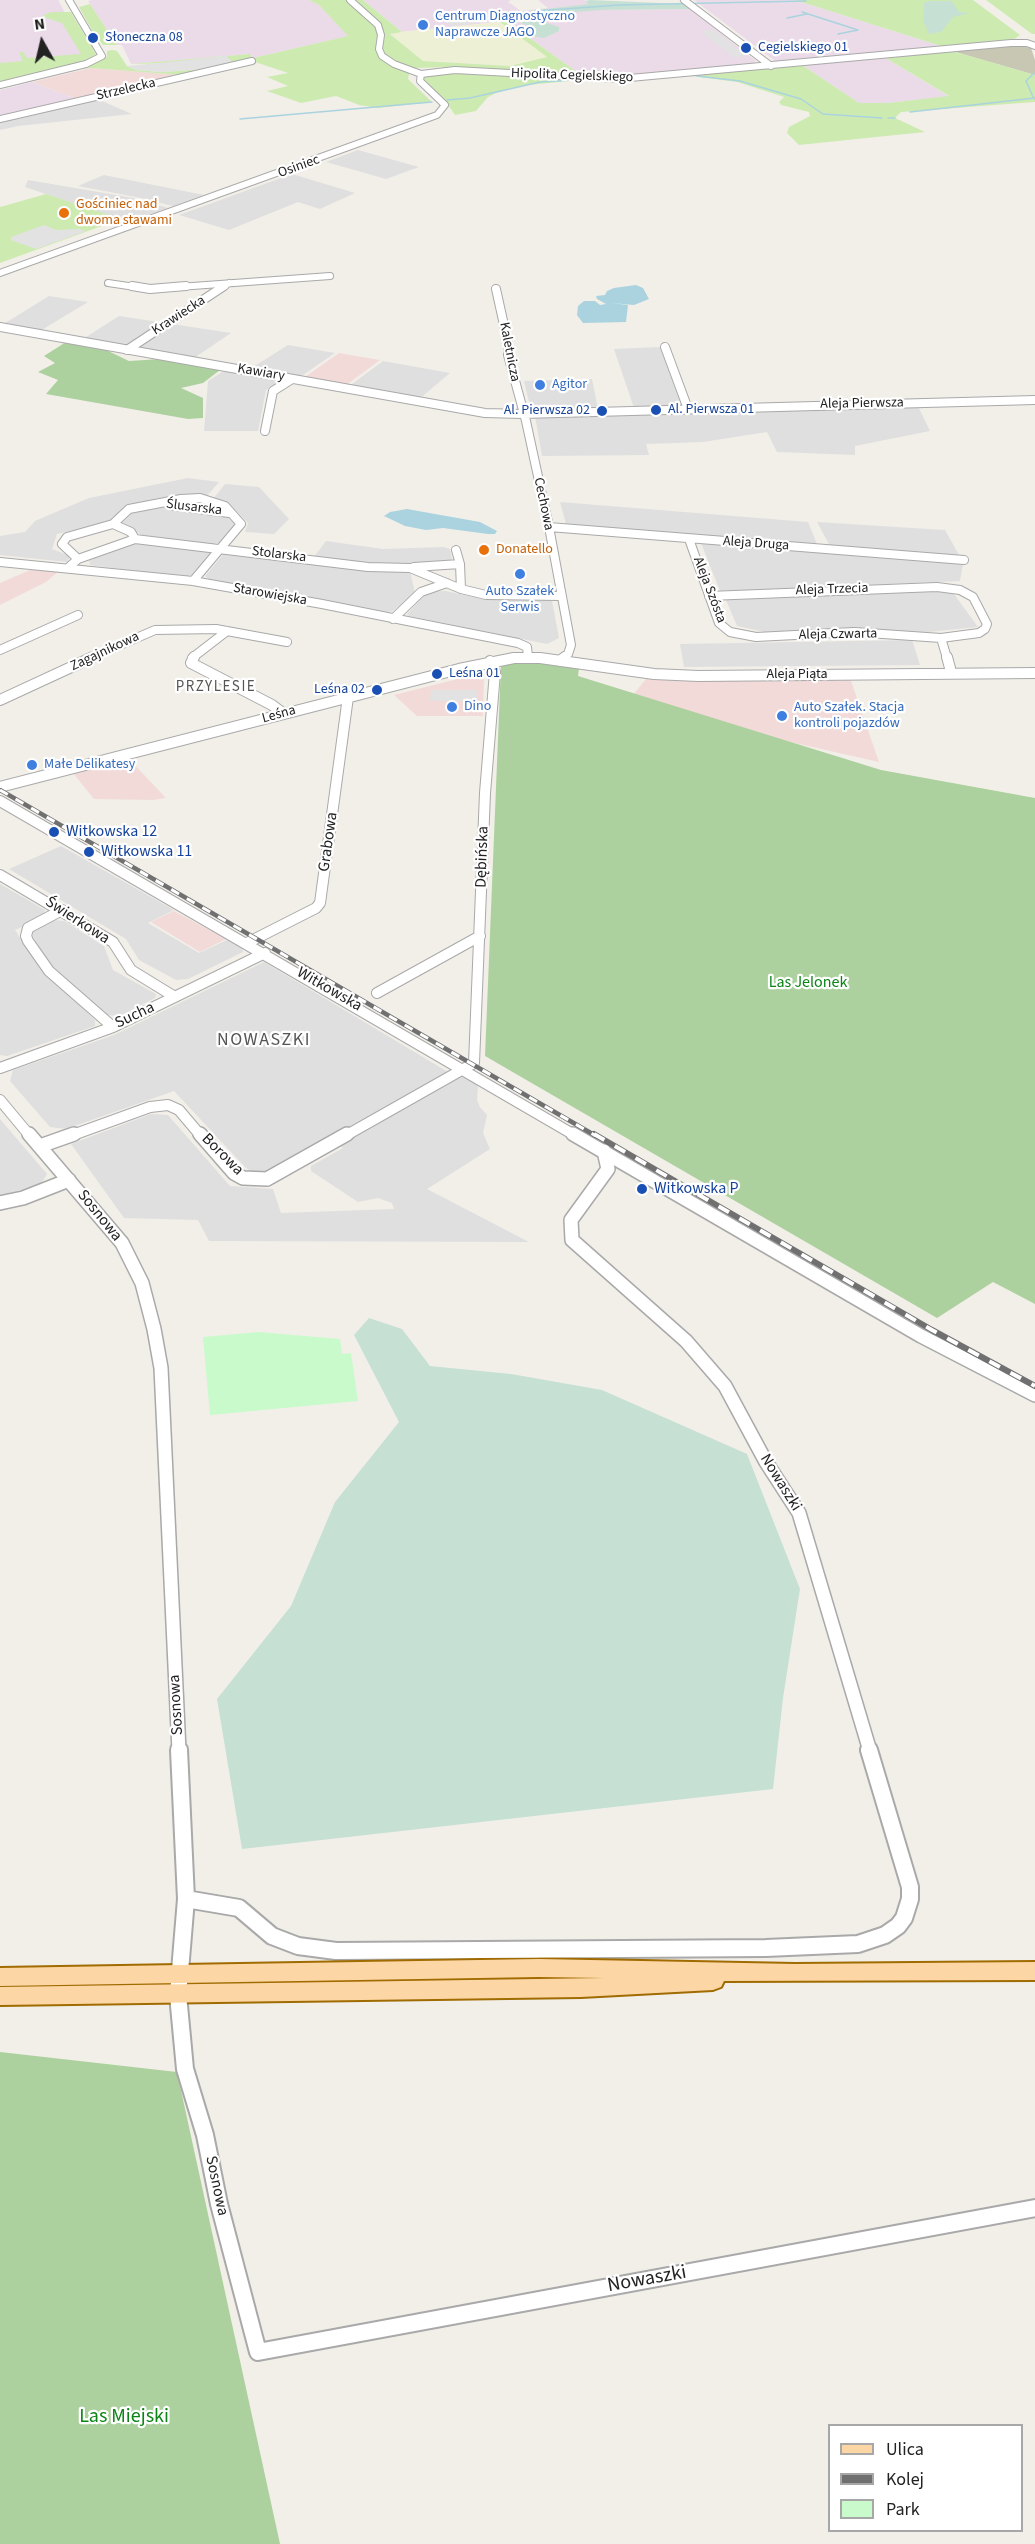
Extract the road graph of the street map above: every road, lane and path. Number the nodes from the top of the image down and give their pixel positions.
1 (69, 0) edge
2 (350, 0) edge
3 (684, 0) edge
4 (1031, 41) edge
5 (252, 61) dead end
6 (765, 62) junction
7 (771, 66) junction
8 (759, 67) junction
9 (422, 74) junction
10 (0, 85) edge
11 (0, 119) edge
12 (0, 273) edge
13 (330, 276) dead end
14 (231, 282) junction
15 (108, 283) dead end
16 (496, 289) dead end
17 (0, 327) edge
18 (665, 347) dead end
19 (127, 350) junction
20 (292, 379) junction
21 (1035, 400) edge
22 (688, 409) junction
23 (522, 414) junction
24 (265, 431) dead end
25 (113, 524) junction
26 (549, 527) junction
27 (135, 539) junction
28 (689, 539) junction
29 (223, 548) junction
30 (456, 550) dead end
31 (78, 559) junction
32 (964, 560) dead end
33 (0, 562) edge
34 (460, 564) junction
35 (69, 567) junction
36 (410, 568) junction
37 (194, 581) junction
38 (447, 583) junction
39 (461, 589) junction
40 (956, 589) joint
41 (561, 596) junction
42 (709, 596) junction
43 (78, 615) dead end
44 (393, 619) junction
45 (227, 631) junction
46 (736, 634) joint
47 (940, 638) junction
48 (287, 642) dead end
49 (0, 650) edge
50 (528, 657) junction
51 (490, 661) junction
52 (560, 661) junction
53 (950, 668) dead end
54 (1035, 673) edge
55 (348, 697) junction
56 (0, 700) edge
57 (284, 714) junction
58 (0, 787) edge
59 (0, 801) edge
60 (0, 875) edge
61 (63, 910) junction
62 (480, 936) junction
63 (247, 943) junction
64 (265, 953) junction
65 (377, 993) dead end
66 (175, 997) junction
67 (113, 1027) junction
68 (0, 1068) edge
69 (465, 1069) junction
70 (0, 1100) edge
71 (40, 1146) junction
72 (604, 1151) junction
73 (69, 1180) junction
74 (0, 1203) edge
75 (1035, 1395) edge
76 (186, 1899) junction
77 (1035, 1971) edge
78 (180, 1973) junction
79 (795, 1973) junction
80 (0, 1977) edge
81 (178, 1995) junction
82 (0, 1996) edge
83 (1035, 2208) edge
84 (258, 2352) joint

1 - 10 street
2 - 9 street
3 - 6 street
4 - 7 street, Hipolita Cegielskiego
5 - 11 street, Strzelecka
6 - 7 street
6 - 8 street
7 - 8 street, Hipolita Cegielskiego
8 - 9 street, Hipolita Cegielskiego
9 - 12 street, Osiniec
13 - 14 street, Krawiecka
14 - 15 street, Krawiecka
14 - 19 street, Krawiecka
16 - 23 street, Kaletnicza
17 - 19 street, Kawiary
18 - 22 street
19 - 20 street, Kawiary
20 - 23 street, Kawiary
20 - 24 street
21 - 22 street, Aleja Pierwsza
22 - 23 street, Aleja Pierwsza
23 - 26 street, Cechowa
25 - 27 street, Stolarska
25 - 29 street, Ślusarska
25 - 31 street, Ślusarska
26 - 28 street, Aleja Druga
26 - 41 street, Cechowa
27 - 29 street, Stolarska
27 - 31 street
28 - 32 street, Aleja Druga
28 - 42 street, Aleja Szósta
29 - 36 street, Stolarska
29 - 37 street, Ślusarska
30 - 34 street
31 - 35 street
33 - 35 street, Starowiejska
34 - 36 street
34 - 39 street
35 - 37 street, Starowiejska
36 - 38 street, Stolarska
37 - 44 street, Starowiejska
38 - 39 street, Stolarska
38 - 44 street
39 - 41 street, Stolarska
40 - 42 street, Aleja Trzecia
40 - 47 street, Aleja Czwarta
41 - 52 street, Cechowa
42 - 46 street, Aleja Szósta
43 - 49 street
44 - 50 street, Starowiejska
45 - 48 street, Zagajnikowa
45 - 56 street, Zagajnikowa
45 - 57 street
46 - 47 street, Aleja Czwarta
47 - 53 street
50 - 51 street, Leśna
50 - 52 street, Leśna
51 - 55 street, Leśna
51 - 62 street, Dębińska
52 - 54 street, Aleja Piąta
55 - 57 street, Leśna
55 - 63 street, Grabowa
57 - 58 street, Leśna
59 - 63 street, Witkowska
60 - 61 street, Świerkowa
61 - 66 street, Świerkowa
61 - 67 street
62 - 65 street
62 - 69 street, Dębińska
63 - 64 street, Witkowska
64 - 66 street, Sucha
64 - 69 street, Witkowska
66 - 67 street, Sucha
67 - 68 street, Sucha
69 - 71 street, Borowa
69 - 72 street, Witkowska
70 - 71 street, Sosnowa
71 - 73 street, Sosnowa
72 - 75 street, Witkowska
72 - 76 street, Nowaszki
73 - 74 street
73 - 76 street, Sosnowa
76 - 78 street, Sosnowa
77 - 79 main road
78 - 79 main road
78 - 80 main road
78 - 81 street, Sosnowa
79 - 81 main road
81 - 82 main road
81 - 84 street, Sosnowa
83 - 84 street, Nowaszki

